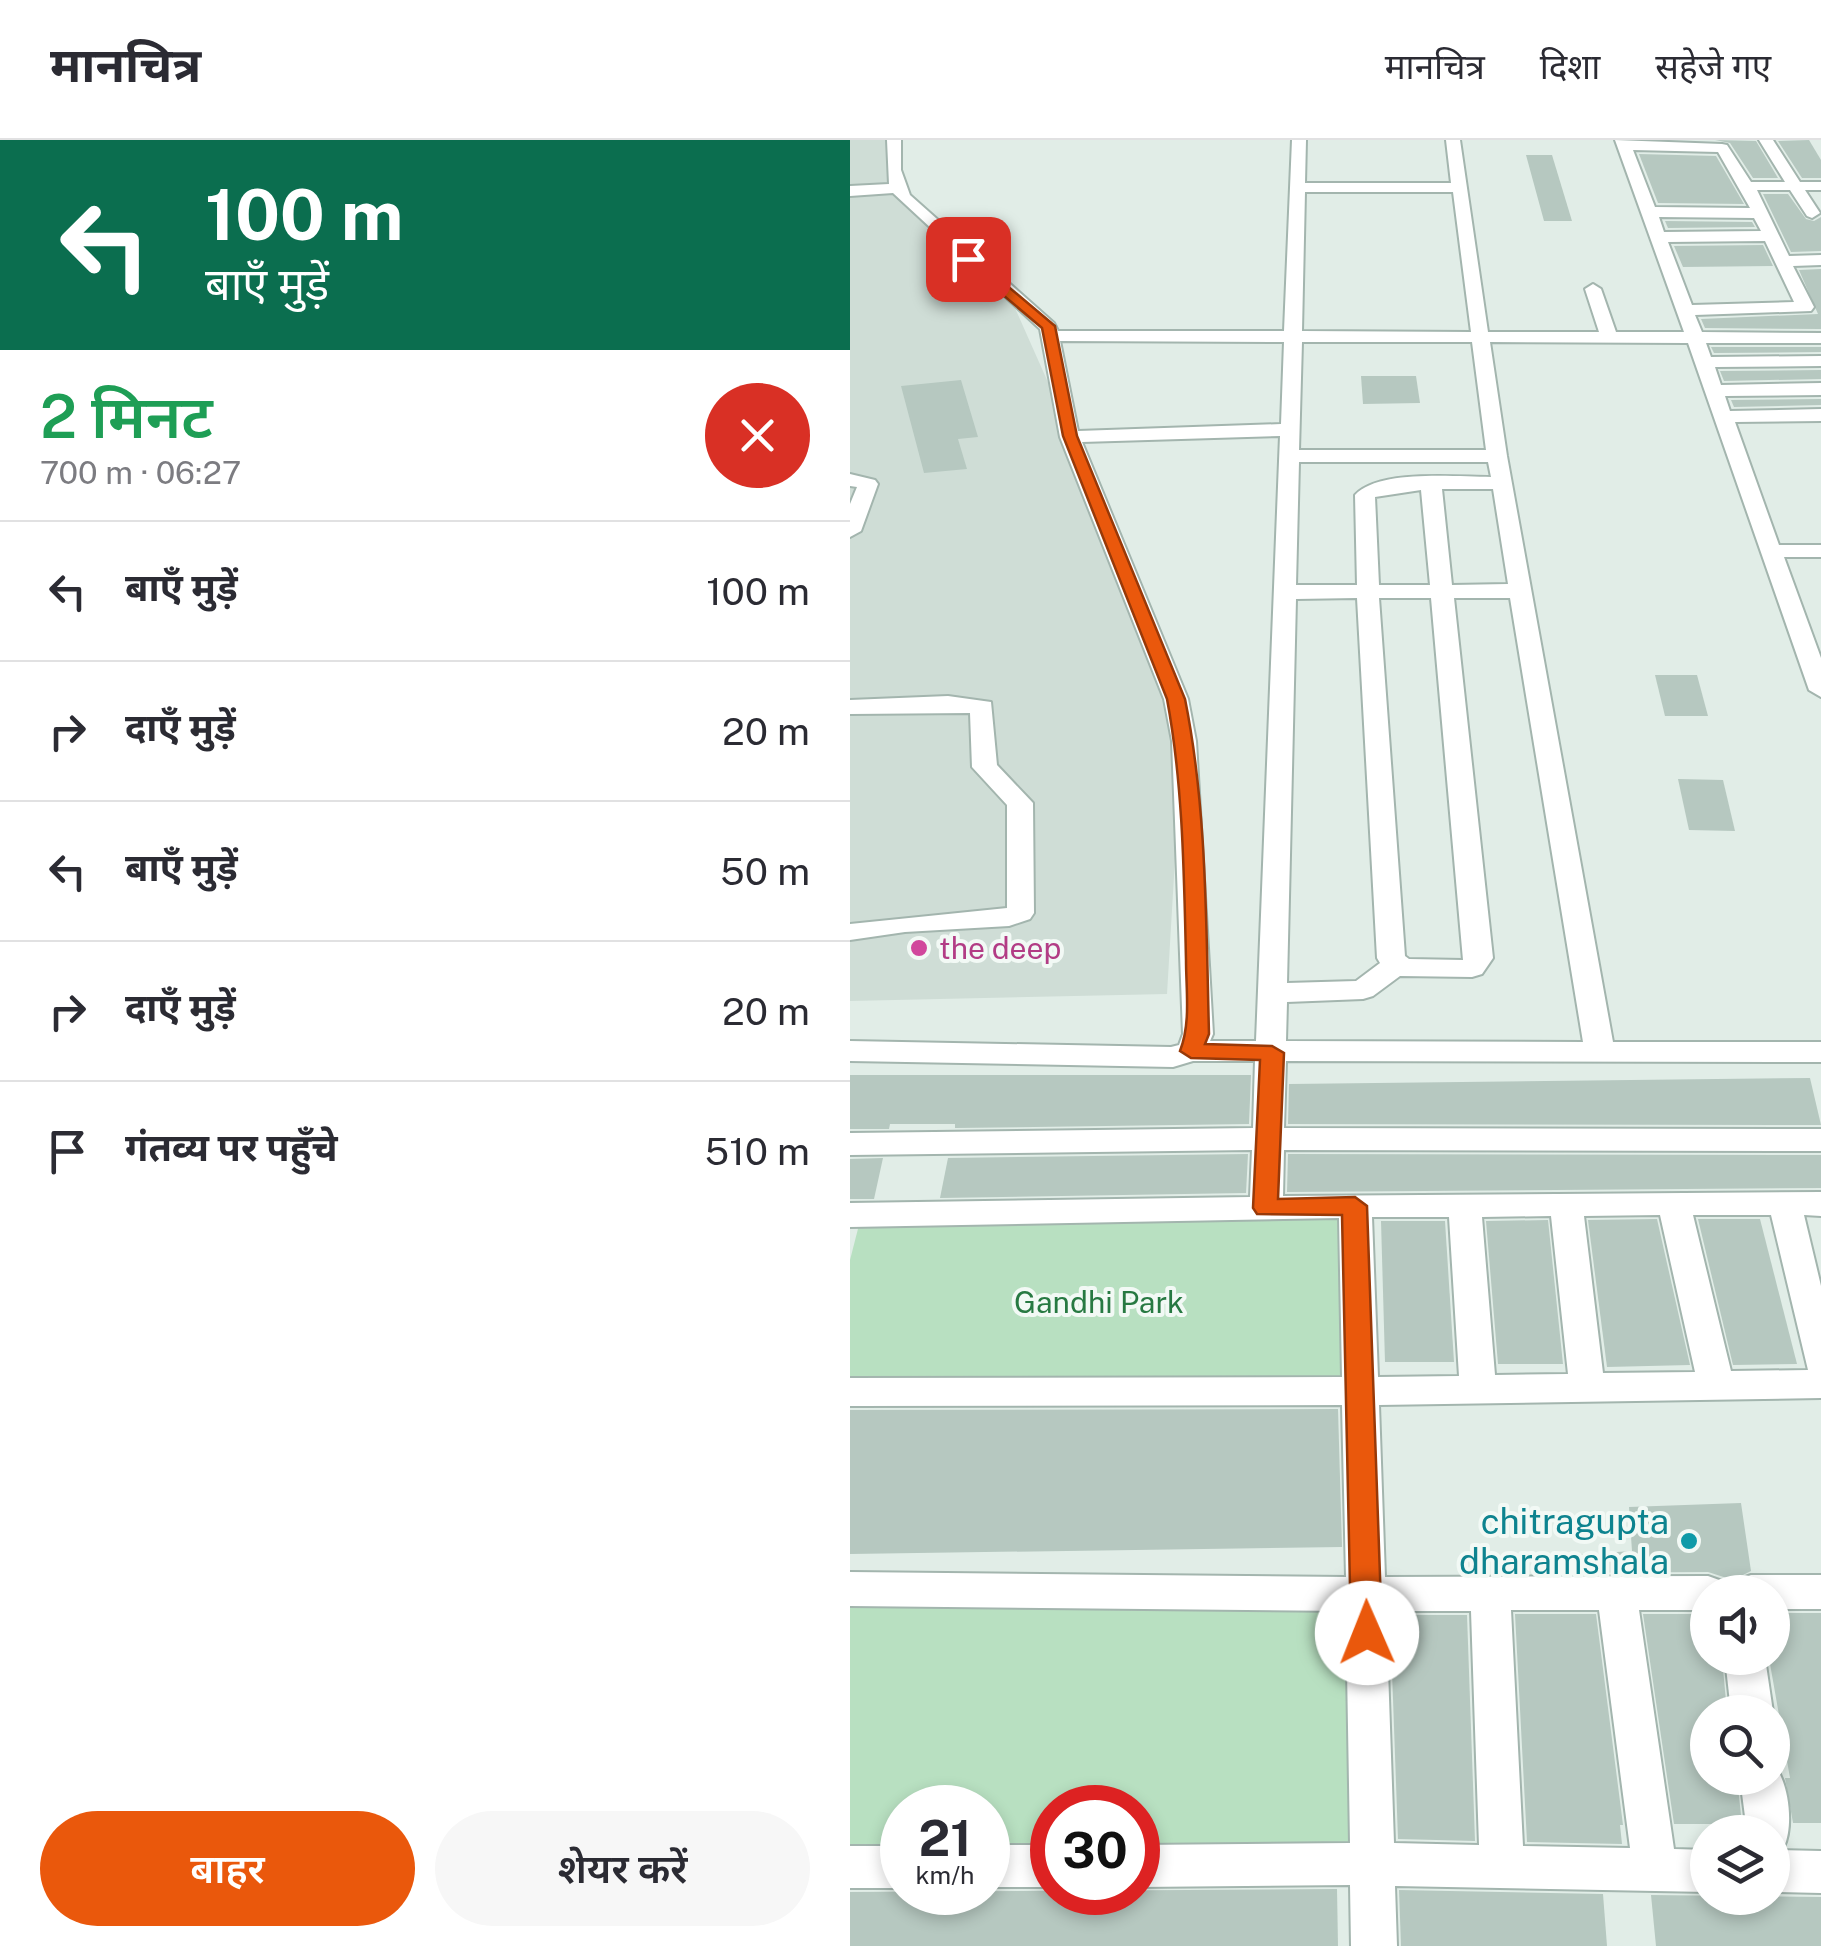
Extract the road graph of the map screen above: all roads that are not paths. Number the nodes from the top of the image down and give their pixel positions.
1 (894, 140) edge
2 (1299, 140) edge
3 (1453, 140) edge
4 (1766, 140) edge
5 (1623, 142) edge
6 (1437, 168) dead end
7 (1457, 168) junction
8 (1304, 175) junction
9 (1747, 186) junction
10 (1796, 186) junction
11 (1821, 186) edge
12 (1460, 187) junction
13 (897, 188) junction
14 (850, 191) edge
15 (1649, 212) junction
16 (1758, 214) junction
17 (1812, 214) dead end
18 (1658, 236) junction
19 (1770, 236) junction
20 (1821, 260) edge
21 (1783, 261) junction
22 (1593, 290) dead end
23 (1686, 310) junction
24 (1049, 336) junction
25 (1696, 336) junction
26 (1609, 337) junction
27 (1291, 338) junction
28 (1481, 338) junction
29 (1821, 338) edge
30 (1821, 361) edge
31 (1706, 362) junction
32 (1821, 390) edge
33 (1714, 391) junction
34 (1821, 415) edge
35 (1724, 416) junction
36 (1288, 430) junction
37 (1070, 436) junction
38 (1287, 456) junction
39 (1497, 456) junction
40 (850, 480) edge
41 (1500, 483) junction
42 (1432, 485) junction
43 (850, 531) edge
44 (1770, 551) junction
45 (1821, 551) edge
46 (1520, 591) junction
47 (1283, 592) junction
48 (1368, 592) junction
49 (1444, 592) junction
50 (1809, 625) edge
51 (1821, 690) edge
52 (850, 707) edge
53 (850, 932) edge
54 (1395, 966) junction
55 (1273, 993) junction
56 (1191, 1051) junction
57 (850, 1052) edge
58 (1600, 1052) junction
59 (1821, 1052) edge
60 (1272, 1053) junction
61 (1268, 1138) junction
62 (1821, 1140) edge
63 (850, 1144) edge
64 (1785, 1203) junction
65 (1674, 1204) junction
66 (1821, 1204) edge
67 (1464, 1205) junction
68 (1566, 1205) junction
69 (1355, 1206) junction
70 (1266, 1208) junction
71 (850, 1216) edge
72 (1821, 1361) edge
73 (1821, 1384) edge
74 (1716, 1385) junction
75 (1586, 1387) junction
76 (1478, 1389) junction
77 (1361, 1391) junction
78 (850, 1392) edge
79 (850, 1589) edge
80 (1790, 1592) edge
81 (1821, 1592) edge
82 (1690, 1593) edge
83 (1366, 1594) junction
84 (1490, 1594) junction
85 (1617, 1595) junction
86 (1372, 1864) junction
87 (1790, 1864) edge
88 (1160, 1866) edge
89 (1502, 1866) junction
90 (850, 1867) edge
91 (880, 1867) edge
92 (1654, 1870) junction
93 (1690, 1870) edge
94 (1821, 1872) edge
95 (1374, 1946) edge

1 - 13 street
2 - 8 street
3 - 7 street
4 - 10 street
5 - 9 street
5 - 15 street
6 - 7 street
7 - 12 street
8 - 12 street
8 - 27 street
9 - 10 street
9 - 16 street
10 - 11 street
10 - 17 street
12 - 28 street
13 - 14 street
13 - 24 street
15 - 16 street
15 - 18 street
16 - 19 street
18 - 19 street
18 - 23 street
19 - 21 street
20 - 21 street
21 - 23 street
22 - 26 street
23 - 25 street
24 - 27 street
24 - 37 street
25 - 26 street
25 - 29 street
25 - 31 street
26 - 28 street
27 - 28 street
27 - 36 street
28 - 39 street
30 - 31 street
31 - 33 street
32 - 33 street
33 - 35 street
34 - 35 street
35 - 44 street
36 - 37 street
36 - 38 street
37 - 56 street
38 - 39 street
38 - 47 street
39 - 41 street
40 - 43 street
41 - 42 street
41 - 46 street
42 - 48 street
42 - 49 street
44 - 45 street
44 - 50 street
46 - 49 street
46 - 58 street
47 - 48 street
47 - 55 street
48 - 49 street
48 - 54 street
49 - 54 street
50 - 51 street
52 - 53 street
54 - 55 street
55 - 60 street
56 - 57 street
56 - 60 street
58 - 59 street
58 - 60 street
60 - 61 street
61 - 62 street
61 - 63 street
61 - 70 street
64 - 65 street
64 - 66 street
64 - 72 street
65 - 68 street
65 - 74 street
67 - 68 street
67 - 69 street
67 - 76 street
68 - 75 street
69 - 70 street
69 - 77 street
70 - 71 street
73 - 74 street
74 - 75 street
75 - 76 street
76 - 77 street
77 - 78 street
77 - 83 street
79 - 83 street
80 - 81 street
82 - 85 street
83 - 84 street
83 - 86 street
84 - 85 street
84 - 89 street
85 - 92 street
86 - 88 street
86 - 89 street
86 - 95 street
87 - 94 street
89 - 92 street
90 - 91 street
92 - 93 street

